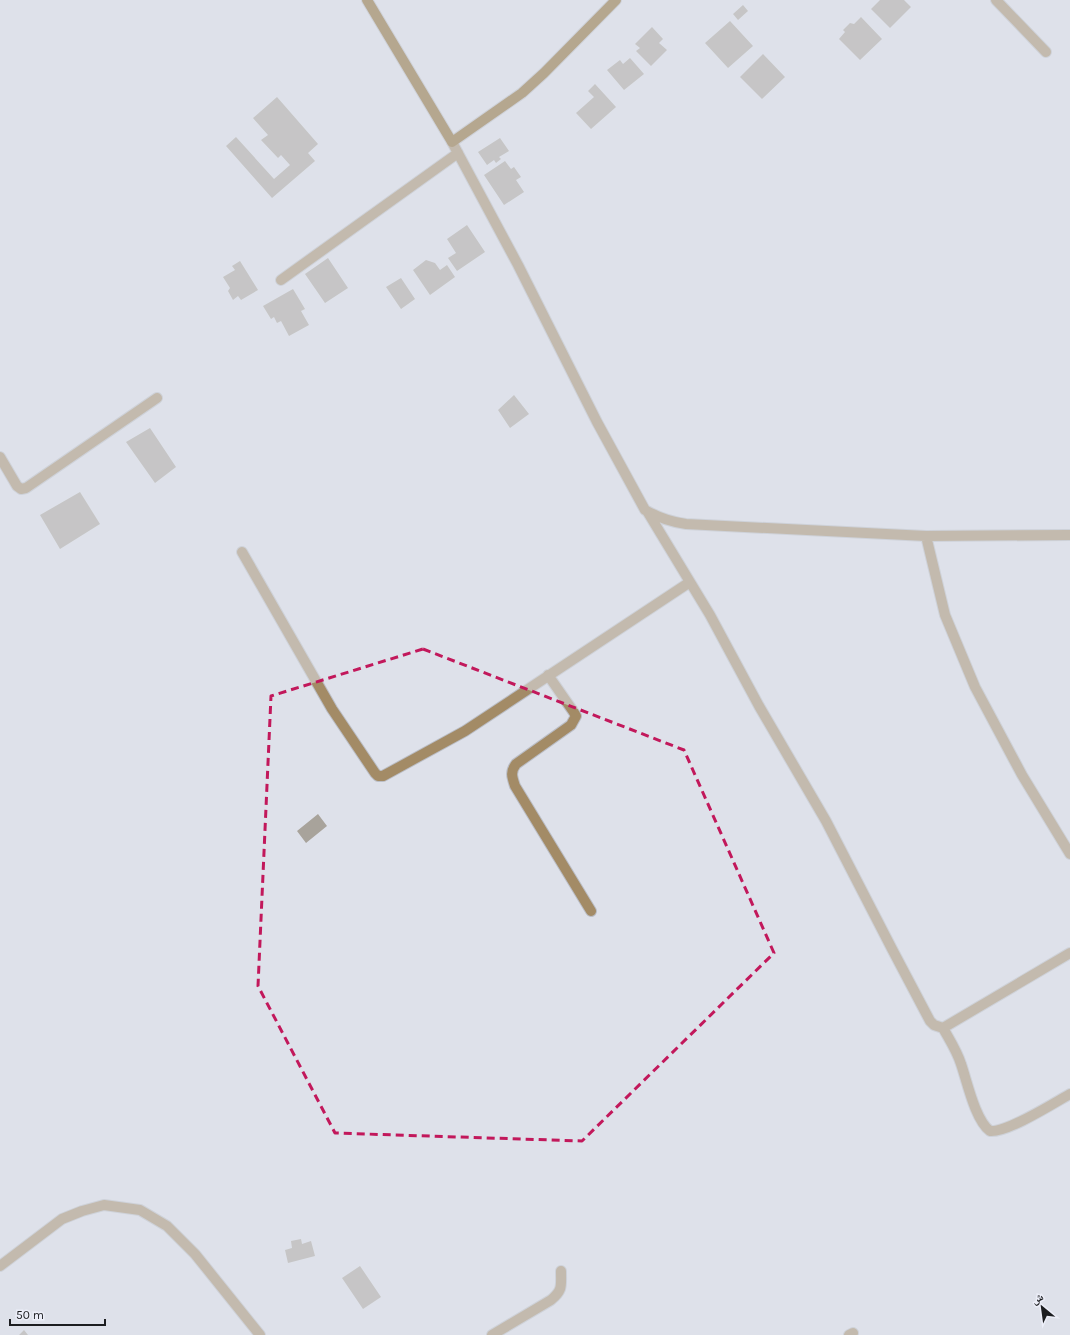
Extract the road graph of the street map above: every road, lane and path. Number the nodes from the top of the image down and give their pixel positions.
1 (367, 0) edge
2 (616, 0) edge
3 (996, 0) edge
4 (1046, 52) dead end
5 (452, 142) junction
6 (458, 154) junction
7 (281, 280) dead end
8 (157, 398) dead end
9 (0, 457) edge
10 (646, 510) junction
11 (1070, 535) edge
12 (926, 536) junction
13 (242, 552) dead end
14 (690, 582) junction
15 (548, 675) junction
16 (1070, 854) edge
17 (591, 911) dead end
18 (1070, 953) edge
19 (943, 1028) junction
20 (1070, 1094) edge
21 (0, 1266) edge
22 (561, 1271) dead end
23 (260, 1335) edge
24 (492, 1335) edge

1 - 5 main road
2 - 5 main road
3 - 4 street
5 - 6 street
6 - 7 street
6 - 10 street
8 - 9 street
10 - 12 street
10 - 14 street
11 - 12 street
12 - 16 street
13 - 15 street
14 - 15 street
14 - 19 street
15 - 17 street
18 - 19 street
19 - 20 street
21 - 23 street
22 - 24 street

